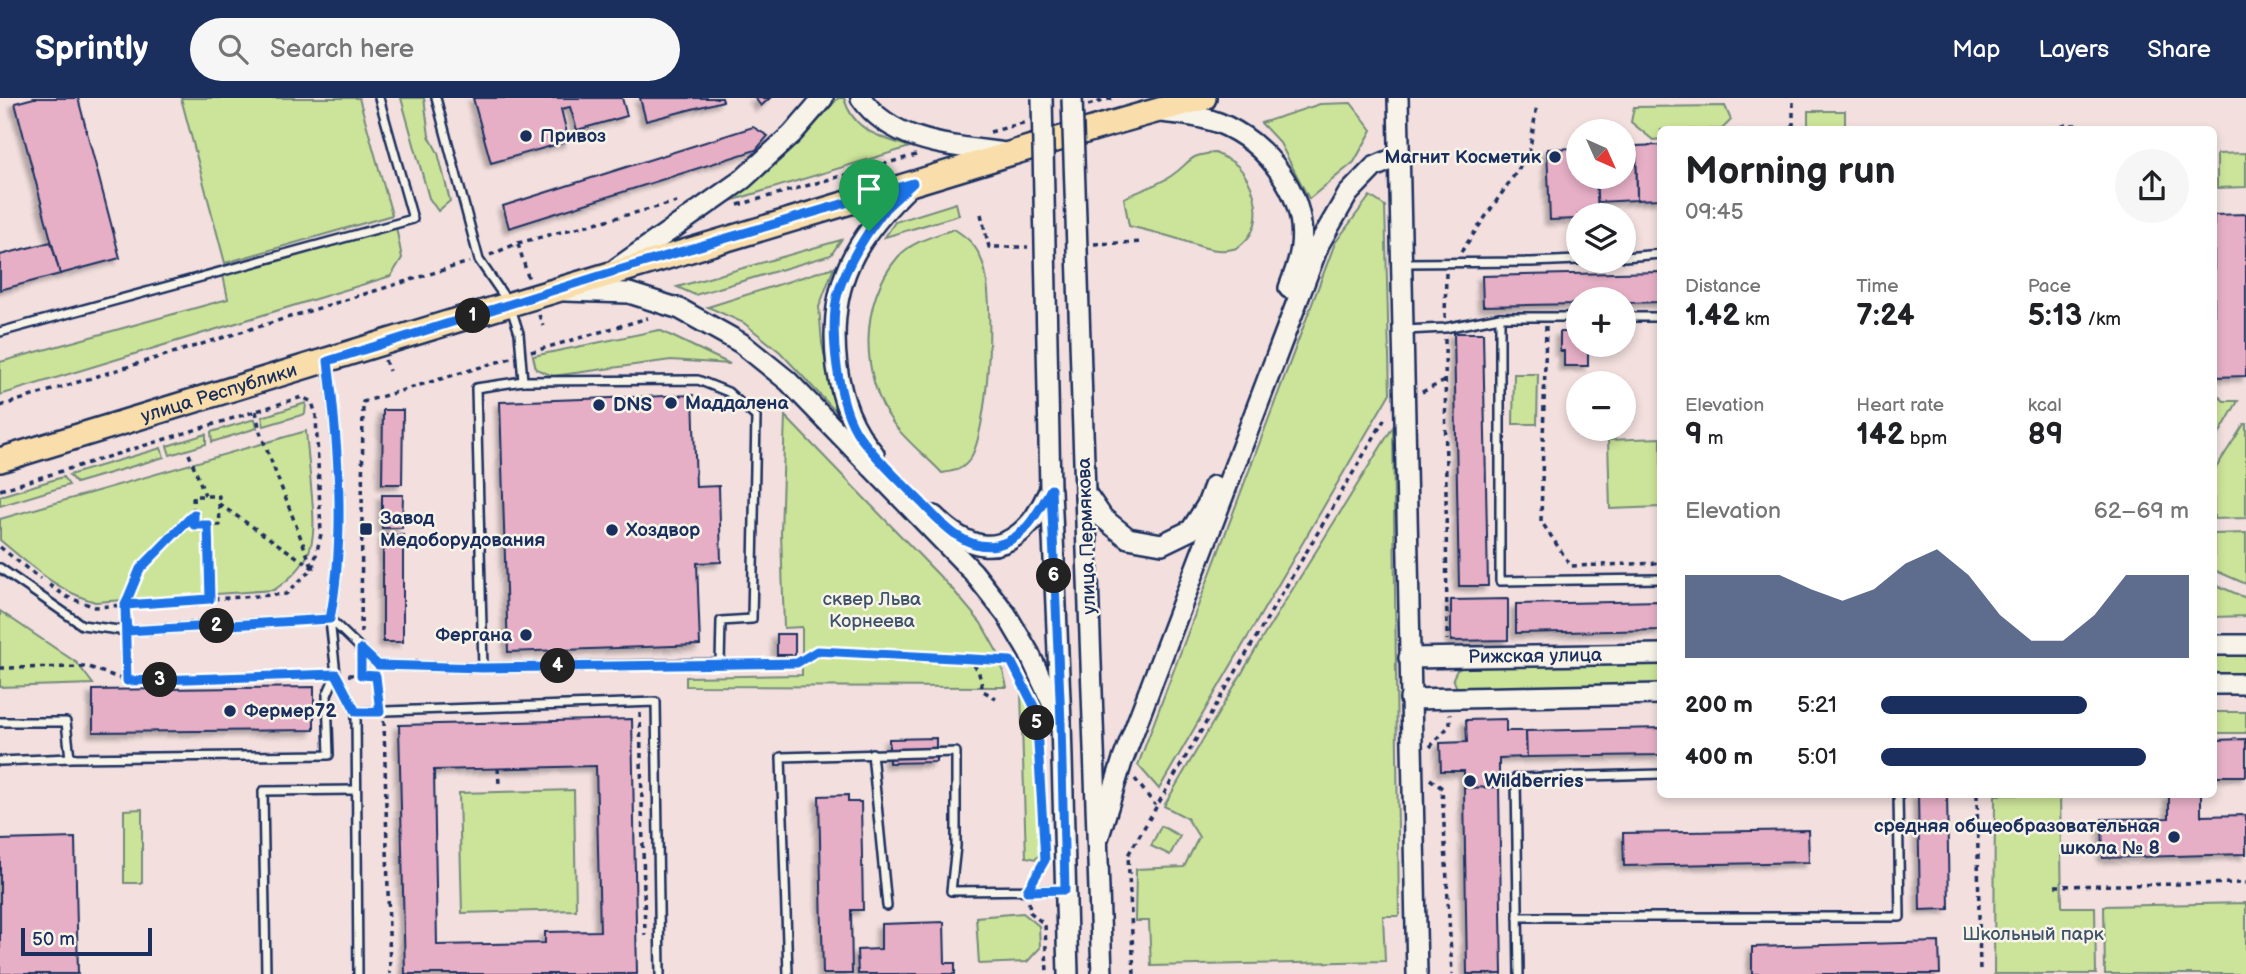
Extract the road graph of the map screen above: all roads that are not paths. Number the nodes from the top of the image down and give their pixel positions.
1 (379, 98) edge
2 (436, 98) edge
3 (823, 98) edge
4 (861, 98) edge
5 (1042, 98) edge
6 (1204, 98) edge
7 (1398, 98) edge
8 (1075, 103) edge
9 (1162, 104) edge
10 (1006, 153) junction
11 (1397, 158) junction
12 (913, 183) junction
13 (1657, 254) edge
14 (1636, 256) edge
15 (1566, 260) edge
16 (1400, 263) junction
17 (612, 272) junction
18 (554, 291) junction
19 (510, 305) junction
20 (1500, 317) junction
21 (1566, 317) edge
22 (1636, 317) edge
23 (1657, 317) edge
24 (1402, 330) junction
25 (0, 332) edge
26 (328, 361) junction
27 (523, 381) junction
28 (0, 460) edge
29 (1051, 489) junction
30 (1085, 492) junction
31 (0, 568) edge
32 (1657, 579) edge
33 (330, 619) junction
34 (2217, 645) edge
35 (2246, 645) edge
36 (1657, 654) edge
37 (1409, 658) junction
38 (483, 668) junction
39 (336, 674) junction
40 (2217, 684) edge
41 (2246, 684) edge
42 (1657, 694) edge
43 (1410, 699) junction
44 (356, 712) junction
45 (0, 722) edge
46 (1061, 722) junction
47 (872, 753) junction
48 (70, 758) junction
49 (0, 761) edge
50 (1657, 774) edge
51 (356, 790) junction
52 (1898, 798) edge
53 (1099, 836) junction
54 (1065, 890) junction
55 (887, 906) dead end
56 (1518, 917) junction
57 (266, 974) edge
58 (358, 974) edge
59 (660, 974) edge
60 (788, 974) edge
61 (1068, 974) edge
62 (1102, 974) edge
63 (1417, 974) edge
64 (1519, 974) edge

1 - 25 lane
2 - 19 lane
3 - 17 main road
4 - 10 main road
5 - 29 main road, улица Пермякова, bridge
6 - 9 main road, улица Республики
7 - 11 main road
8 - 30 main road, улица Пермякова, bridge
9 - 10 main road, улица Республики
9 - 30 main road
10 - 12 main road, улица Республики
11 - 16 main road
11 - 53 main road
12 - 17 main road, улица Республики
12 - 29 main road
13 - 14 lane
15 - 16 lane
16 - 24 main road
17 - 18 main road, улица Республики
18 - 19 main road, улица Республики
18 - 46 main road
19 - 26 main road, улица Республики
19 - 27 lane
20 - 21 lane
20 - 24 lane
20 - 32 lane
22 - 23 lane
24 - 37 main road
26 - 28 main road, улица Республики
26 - 33 lane
27 - 38 lane
27 - 38 lane
29 - 46 main road, улица Пермякова
30 - 53 main road, улица Пермякова
31 - 33 lane
33 - 38 lane
33 - 39 lane
34 - 35 main road
36 - 37 main road, Рижская улица
37 - 43 main road
39 - 44 lane
39 - 48 lane
40 - 41 main road
42 - 43 main road
43 - 63 main road
44 - 51 lane
44 - 59 lane
45 - 48 lane
46 - 54 main road, улица Пермякова
47 - 54 lane
47 - 55 lane
47 - 60 lane
48 - 49 lane
50 - 56 lane
51 - 57 lane
51 - 58 lane
52 - 56 lane
53 - 62 main road, улица Пермякова
54 - 61 main road, улица Пермякова
56 - 64 lane

